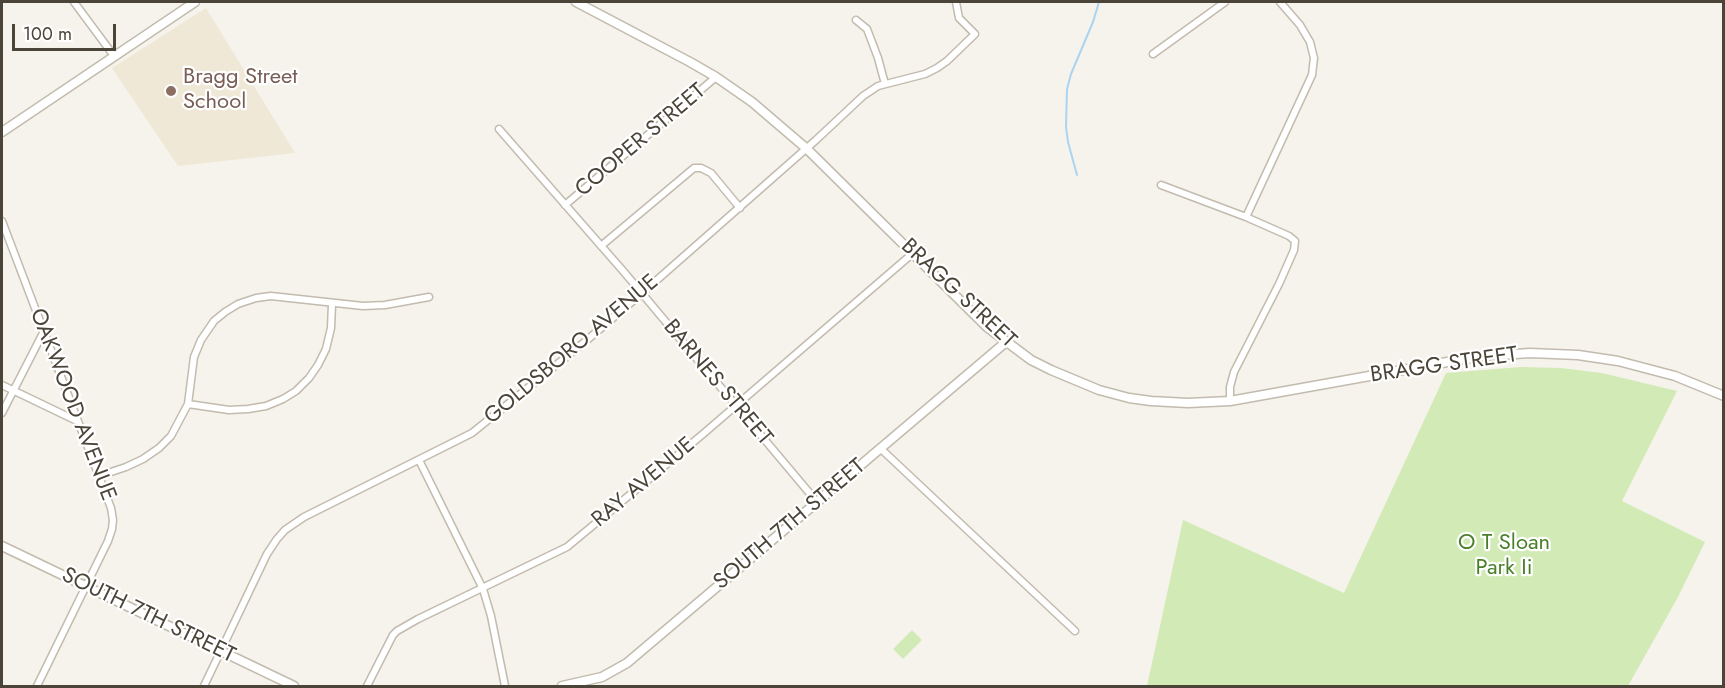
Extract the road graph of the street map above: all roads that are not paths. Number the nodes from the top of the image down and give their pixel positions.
1 (74, 2) edge
2 (195, 2) edge
3 (576, 2) edge
4 (956, 2) edge
5 (1225, 2) edge
6 (1280, 2) edge
7 (856, 20) dead end
8 (1153, 54) dead end
9 (114, 56) junction
10 (716, 77) junction
11 (885, 84) junction
12 (499, 129) dead end
13 (2, 132) edge
14 (807, 149) junction
15 (1161, 185) dead end
16 (565, 205) junction
17 (740, 208) junction
18 (1246, 218) junction
19 (2, 221) edge
20 (601, 246) junction
21 (912, 254) junction
22 (641, 294) junction
23 (429, 297) dead end
24 (332, 304) junction
25 (44, 331) junction
26 (1005, 342) junction
27 (2, 385) edge
28 (13, 390) junction
29 (1724, 396) edge
30 (1230, 401) junction
31 (188, 404) junction
32 (735, 405) junction
33 (2, 413) edge
34 (78, 421) junction
35 (880, 448) junction
36 (419, 460) junction
37 (99, 476) junction
38 (817, 501) junction
39 (2, 546) edge
40 (86, 586) junction
41 (483, 589) junction
42 (1075, 631) dead end
43 (221, 651) junction
44 (37, 687) edge
45 (204, 687) edge
46 (294, 687) edge
47 (367, 687) edge
48 (506, 687) edge
49 (562, 687) edge

1 - 9 street
2 - 9 street
3 - 10 street, BRAGG STREET
4 - 11 street, GOLDSBORO AVENUE
5 - 8 street
6 - 18 street
7 - 11 street
9 - 13 street
10 - 14 street, BRAGG STREET
10 - 16 street, COOPER STREET
11 - 14 street, GOLDSBORO AVENUE
12 - 16 street, BARNES STREET
14 - 17 street, GOLDSBORO AVENUE
14 - 21 street, BRAGG STREET
15 - 18 street
16 - 20 street, BARNES STREET
17 - 20 street
17 - 22 street, GOLDSBORO AVENUE
18 - 30 street
19 - 25 street, OAKWOOD AVENUE
20 - 22 street, BARNES STREET
21 - 26 street, BRAGG STREET
21 - 32 street, RAY AVENUE
22 - 32 street, BARNES STREET
22 - 36 street, GOLDSBORO AVENUE
23 - 24 street
24 - 31 street
24 - 31 street
25 - 28 street
25 - 34 street, OAKWOOD AVENUE
26 - 30 street, BRAGG STREET
26 - 35 street, SOUTH 7TH STREET
27 - 28 street
28 - 33 street
28 - 34 street
29 - 30 street, BRAGG STREET
31 - 37 street
32 - 38 street, BARNES STREET
32 - 41 street, RAY AVENUE
34 - 37 street, OAKWOOD AVENUE
35 - 38 street, SOUTH 7TH STREET
35 - 42 street
36 - 41 street
36 - 43 street, GOLDSBORO AVENUE
37 - 40 street, OAKWOOD AVENUE
38 - 49 street, SOUTH 7TH STREET
39 - 40 street, SOUTH 7TH STREET
40 - 43 street, SOUTH 7TH STREET
40 - 44 street, OAKWOOD AVENUE
41 - 47 street, RAY AVENUE
41 - 48 street
43 - 45 street, GOLDSBORO AVENUE
43 - 46 street, SOUTH 7TH STREET

